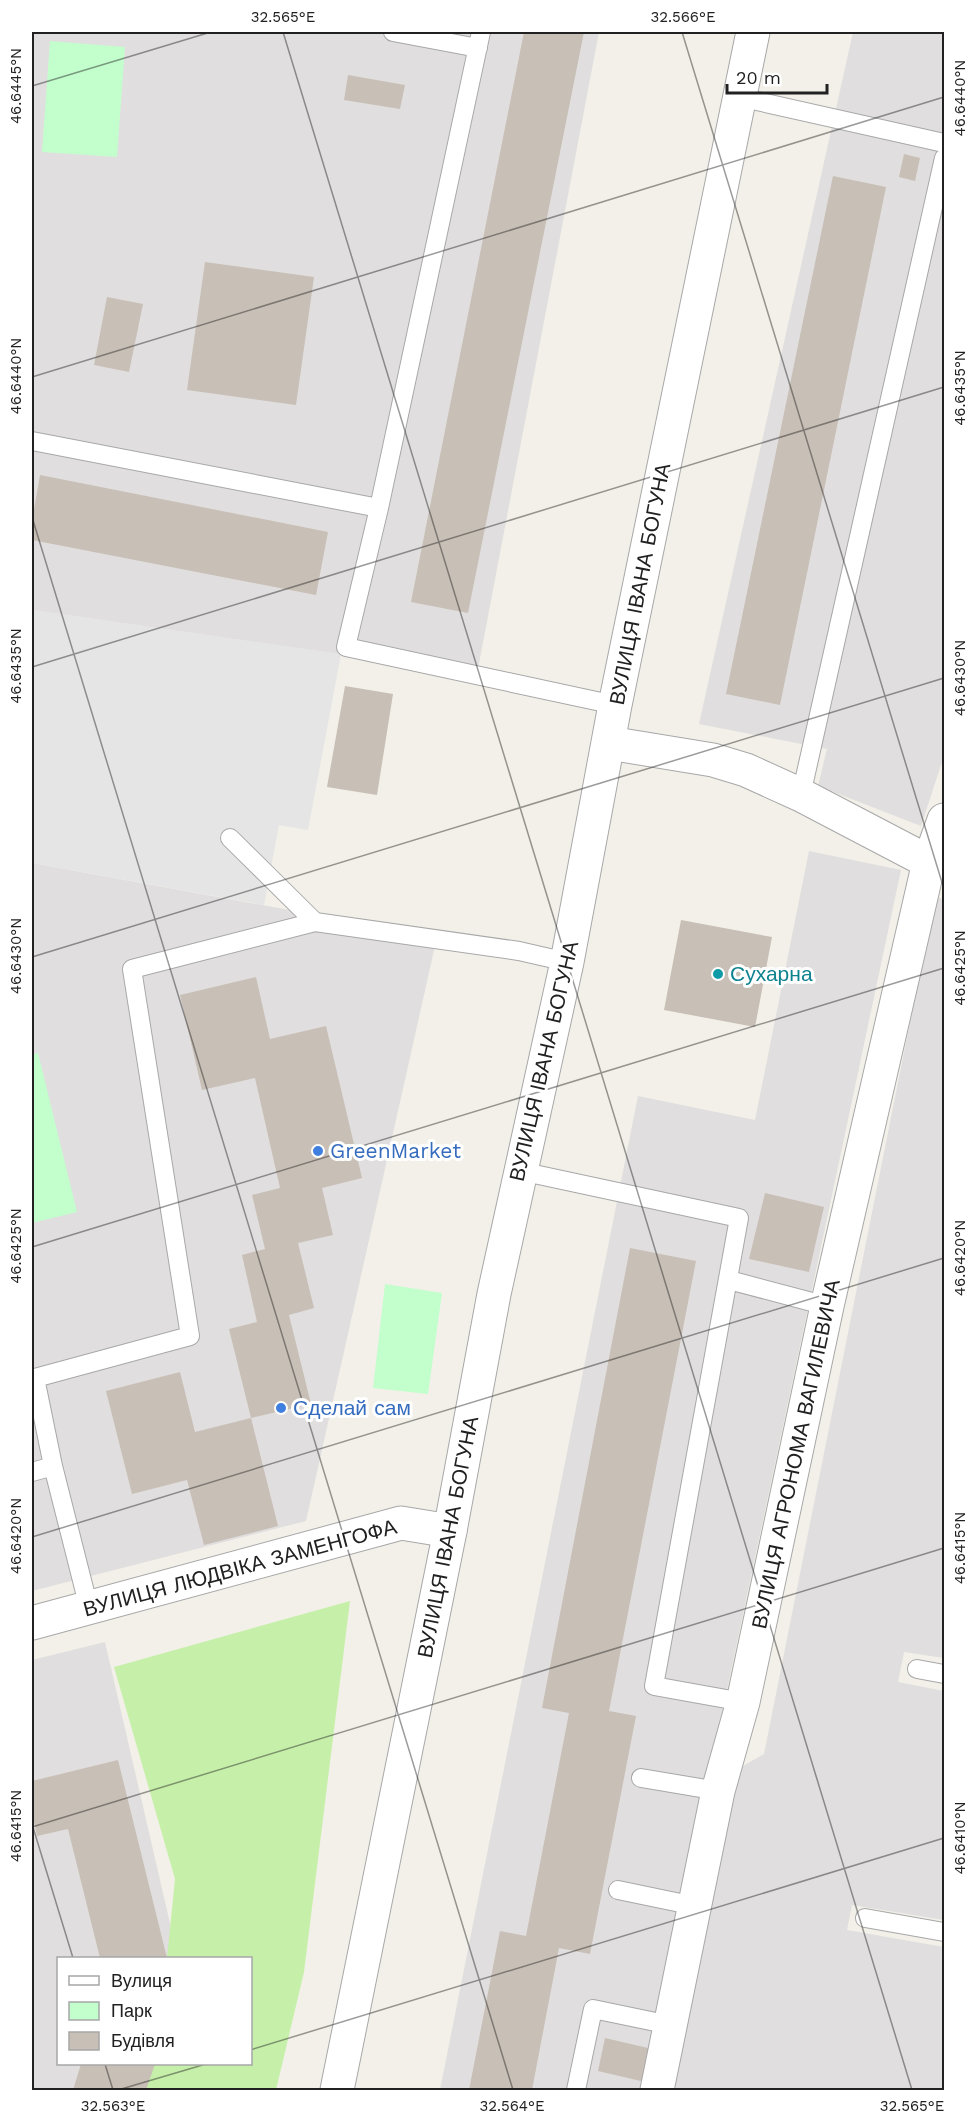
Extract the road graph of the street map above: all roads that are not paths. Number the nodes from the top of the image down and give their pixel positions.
1 (393, 32) edge
2 (753, 32) edge
3 (479, 40) edge
4 (739, 97) junction
5 (945, 143) edge
6 (945, 158) edge
7 (32, 441) edge
8 (379, 508) junction
9 (615, 705) junction
10 (609, 743) junction
11 (801, 795) junction
12 (945, 820) edge
13 (230, 838) dead end
14 (937, 864) edge
15 (315, 921) junction
16 (567, 962) junction
17 (520, 1171) junction
18 (729, 1280) junction
19 (827, 1306) junction
20 (53, 1466) junction
21 (32, 1472) edge
22 (450, 1531) junction
23 (88, 1608) junction
24 (32, 1623) edge
25 (917, 1669) dead end
26 (945, 1674) edge
27 (743, 1702) junction
28 (641, 1778) dead end
29 (718, 1791) junction
30 (618, 1890) dead end
31 (695, 1906) junction
32 (865, 1918) dead end
33 (945, 1932) edge
34 (670, 2025) junction
35 (337, 2091) edge
36 (576, 2091) edge
37 (657, 2091) edge

1 - 3 lane
2 - 4 street, ВУЛИЦЯ ІВАНА БОГУНА
3 - 8 lane
4 - 5 lane
4 - 9 street, ВУЛИЦЯ ІВАНА БОГУНА
6 - 11 lane
7 - 8 lane
8 - 9 lane
9 - 10 street, ВУЛИЦЯ ІВАНА БОГУНА
10 - 11 street
10 - 16 street, ВУЛИЦЯ ІВАНА БОГУНА
11 - 14 street
12 - 14 street, ВУЛИЦЯ АГРОНОМА ВАГИЛЕВИЧА
13 - 15 lane
14 - 19 street, ВУЛИЦЯ АГРОНОМА ВАГИЛЕВИЧА
15 - 16 lane
15 - 20 lane
16 - 17 street, ВУЛИЦЯ ІВАНА БОГУНА
17 - 18 lane
17 - 22 street, ВУЛИЦЯ ІВАНА БОГУНА
18 - 19 lane
18 - 27 lane
19 - 27 street, ВУЛИЦЯ АГРОНОМА ВАГИЛЕВИЧА
20 - 21 lane
20 - 23 lane
22 - 23 street, ВУЛИЦЯ ЛЮДВІКА ЗАМЕНГОФА
22 - 35 street, ВУЛИЦЯ ІВАНА БОГУНА
23 - 24 street, ВУЛИЦЯ ЛЮДВІКА ЗАМЕНГОФА
25 - 26 lane
27 - 29 street, ВУЛИЦЯ АГРОНОМА ВАГИЛЕВИЧА
28 - 29 lane
29 - 31 street, ВУЛИЦЯ АГРОНОМА ВАГИЛЕВИЧА
30 - 31 lane
31 - 34 street, ВУЛИЦЯ АГРОНОМА ВАГИЛЕВИЧА
32 - 33 lane
34 - 36 lane
34 - 37 street, ВУЛИЦЯ АГРОНОМА ВАГИЛЕВИЧА

